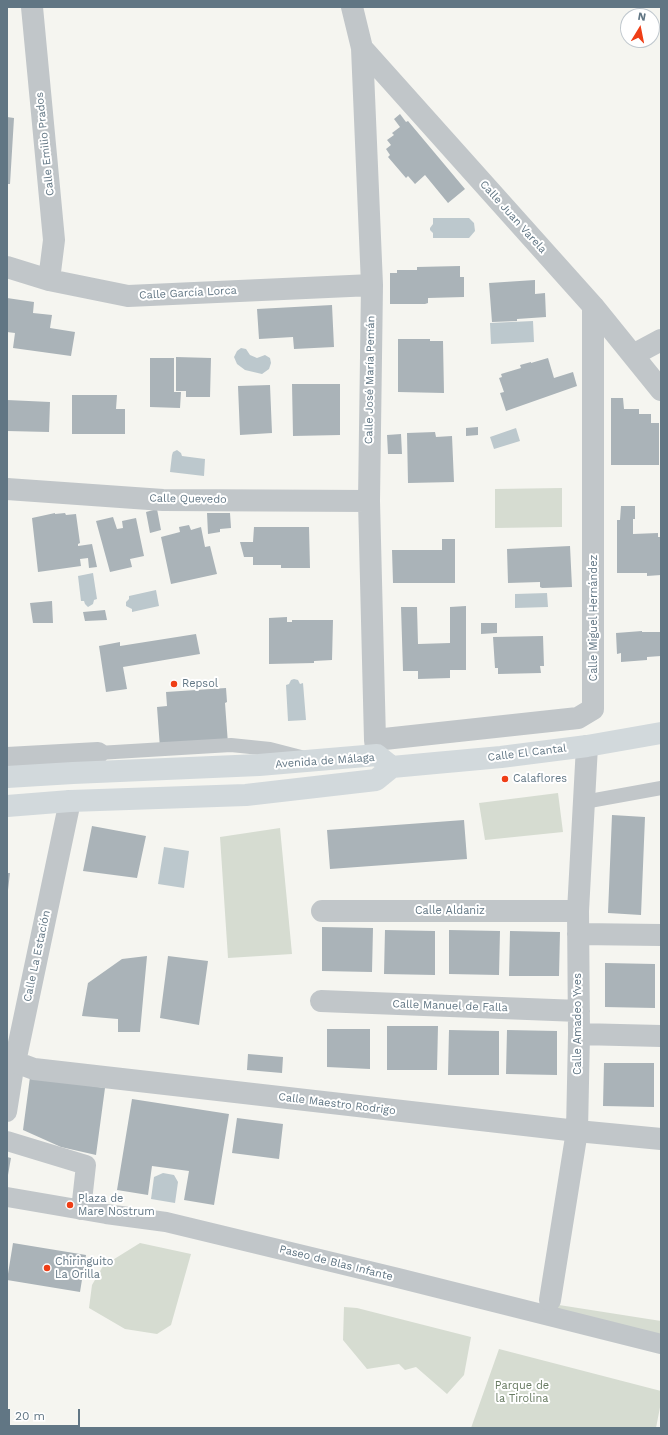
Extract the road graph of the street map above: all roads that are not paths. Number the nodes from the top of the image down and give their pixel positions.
1 (32, 7) edge
2 (352, 7) edge
3 (362, 48) junction
4 (7, 267) edge
5 (49, 280) junction
6 (372, 285) junction
7 (593, 306) junction
8 (661, 340) edge
9 (633, 355) junction
10 (661, 390) edge
11 (7, 488) edge
12 (369, 501) junction
13 (661, 733) edge
14 (587, 746) junction
15 (381, 754) junction
16 (7, 758) edge
17 (80, 758) junction
18 (317, 761) junction
19 (7, 777) edge
20 (661, 788) edge
21 (70, 801) junction
22 (584, 802) junction
23 (41, 803) junction
24 (7, 806) edge
25 (322, 911) dead end
26 (578, 911) junction
27 (578, 934) junction
28 (661, 935) edge
29 (320, 1000) dead end
30 (579, 1012) junction
31 (579, 1034) junction
32 (661, 1036) edge
33 (11, 1060) edge
34 (7, 1112) edge
35 (577, 1131) junction
36 (661, 1139) edge
37 (7, 1141) edge
38 (7, 1197) edge
39 (81, 1210) junction
40 (550, 1300) dead end
41 (661, 1344) edge

1 - 5 street, Calle Emilio Prados
2 - 3 street, Calle José María Pemán
3 - 6 street, Calle José María Pemán
3 - 7 street, Calle Juan Varela
4 - 5 street, Calle García Lorca
5 - 6 street, Calle García Lorca
6 - 12 street, Calle José María Pemán
7 - 9 street, Calle Juan Varela
7 - 15 street, Calle Miguel Hernández
8 - 9 street
9 - 10 street, Calle Juan Varela
11 - 12 street, Calle Quevedo
12 - 15 street, Calle José María Pemán
13 - 14 main road, Calle El Cantal
14 - 15 main road, Calle El Cantal
14 - 22 street, Calle Amadeo Yves
15 - 18 main road, Avenida de Málaga
15 - 21 main road, Avenida de Málaga
16 - 17 street
17 - 18 main road, Avenida de Málaga
17 - 18 lane
17 - 19 main road, Avenida de Málaga
17 - 23 street
20 - 22 lane
21 - 23 main road, Avenida de Málaga
21 - 33 street, Calle La Estación
22 - 26 street, Calle Amadeo Yves
23 - 24 main road, Avenida de Málaga
25 - 26 street, Calle Aldaniz
26 - 27 street, Calle Amadeo Yves
27 - 28 street
27 - 30 street, Calle Amadeo Yves
29 - 30 street, Calle Manuel de Falla
30 - 31 street, Calle Amadeo Yves
31 - 32 street
31 - 35 street, Calle Amadeo Yves
33 - 34 street, Calle La Estación
33 - 35 street, Calle Maestro Rodrigo
35 - 36 street, Calle Maestro Rodrigo
35 - 40 street, Calle Amadeo Yves
37 - 39 street
38 - 39 street, Paseo de Blas Infante
39 - 41 street, Paseo de Blas Infante

